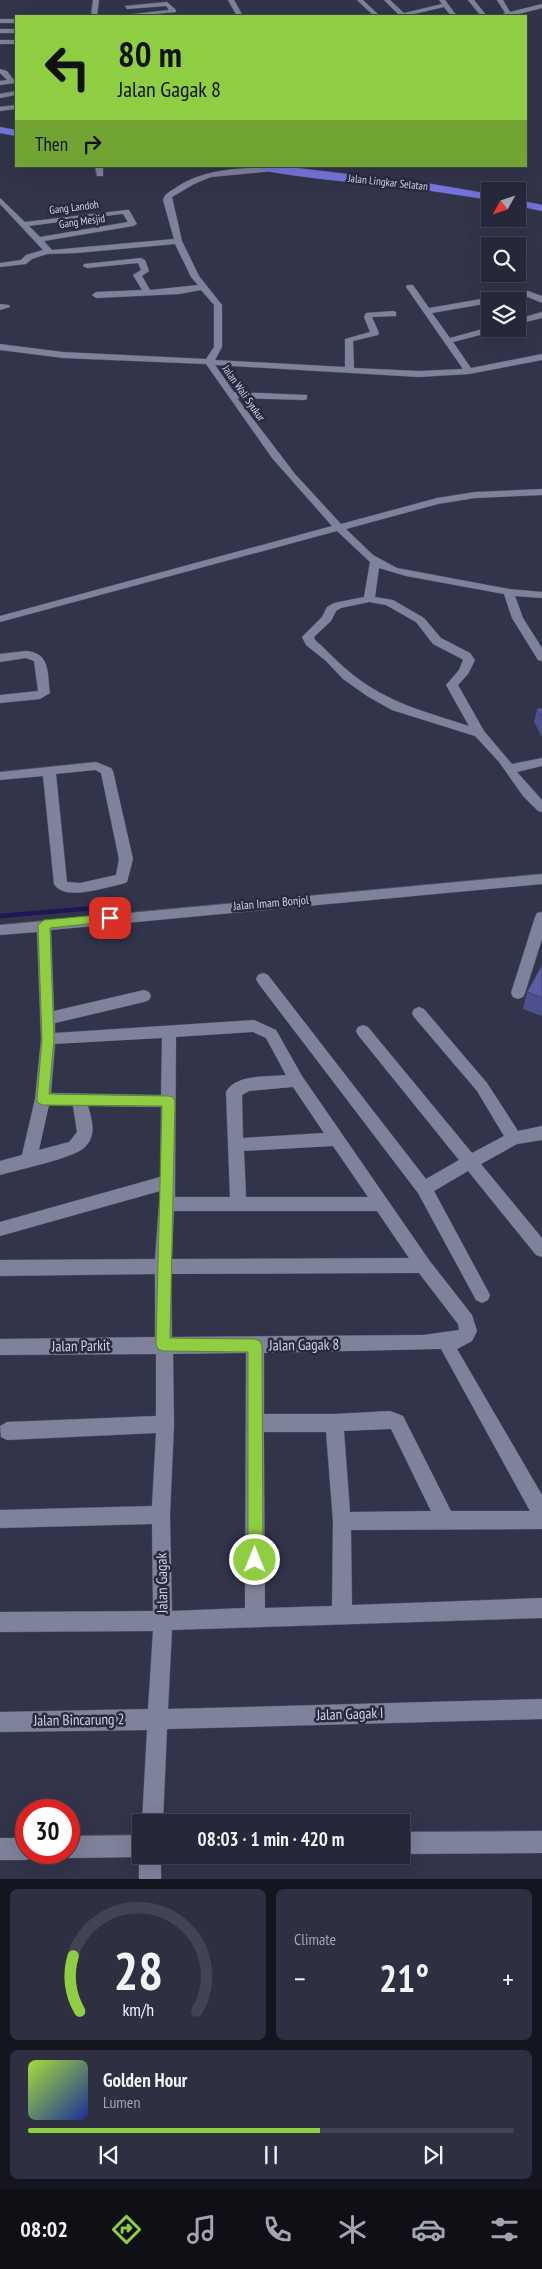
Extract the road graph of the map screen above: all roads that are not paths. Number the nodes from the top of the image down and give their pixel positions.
1 (91, 0) edge
2 (96, 0) edge
3 (231, 0) edge
4 (360, 0) edge
5 (386, 0) edge
6 (471, 0) edge
7 (500, 0) edge
8 (444, 2) edge
9 (127, 4) edge
10 (542, 6) edge
11 (89, 15) edge
12 (94, 15) edge
13 (156, 15) edge
14 (239, 15) edge
15 (375, 15) edge
16 (399, 15) edge
17 (403, 15) edge
18 (453, 15) edge
19 (483, 15) edge
20 (505, 15) edge
21 (0, 21) edge
22 (15, 21) edge
23 (0, 31) edge
24 (15, 31) edge
25 (0, 42) edge
26 (15, 42) edge
27 (0, 71) edge
28 (14, 81) edge
29 (0, 84) edge
30 (15, 93) edge
31 (2, 95) edge
32 (14, 107) edge
33 (0, 109) edge
34 (0, 130) edge
35 (15, 132) edge
36 (0, 135) edge
37 (15, 138) edge
38 (296, 167) edge
39 (264, 168) edge
40 (481, 189) edge
41 (481, 196) edge
42 (526, 197) edge
43 (0, 200) edge
44 (542, 200) edge
45 (526, 205) edge
46 (542, 208) edge
47 (25, 224) junction
48 (130, 226) joint
49 (37, 240) junction
50 (178, 241) junction
51 (48, 251) junction
52 (0, 265) edge
53 (87, 266) dead end
54 (410, 287) dead end
55 (204, 288) junction
56 (147, 292) junction
57 (96, 295) dead end
58 (542, 300) edge
59 (428, 311) junction
60 (392, 314) dead end
61 (542, 315) edge
62 (526, 320) edge
63 (481, 332) edge
64 (448, 341) junction
65 (0, 347) edge
66 (542, 357) edge
67 (209, 362) junction
68 (350, 369) junction
69 (469, 371) junction
70 (233, 395) junction
71 (304, 397) dead end
72 (542, 485) edge
73 (542, 492) edge
74 (334, 523) junction
75 (375, 562) junction
76 (509, 592) junction
77 (540, 597) edge
78 (369, 599) junction
79 (50, 601) junction
80 (0, 610) edge
81 (0, 619) edge
82 (542, 657) edge
83 (0, 658) edge
84 (0, 699) edge
85 (479, 733) junction
86 (542, 762) edge
87 (509, 769) junction
88 (49, 771) junction
89 (0, 776) edge
90 (542, 808) edge
91 (542, 879) edge
92 (542, 917) edge
93 (44, 925) junction
94 (0, 930) edge
95 (263, 979) dead end
96 (518, 992) dead end
97 (144, 996) dead end
98 (419, 1013) dead end
99 (46, 1019) junction
100 (363, 1031) dead end
101 (169, 1032) junction
102 (48, 1039) junction
103 (298, 1080) junction
104 (43, 1099) junction
105 (79, 1099) junction
106 (168, 1101) junction
107 (542, 1133) edge
108 (514, 1138) junction
109 (337, 1139) junction
110 (236, 1145) junction
111 (29, 1160) junction
112 (470, 1163) junction
113 (0, 1168) edge
114 (168, 1182) junction
115 (424, 1188) junction
116 (166, 1204) junction
117 (238, 1204) junction
118 (383, 1204) junction
119 (0, 1229) edge
120 (542, 1250) edge
121 (424, 1265) junction
122 (163, 1266) junction
123 (0, 1268) edge
124 (482, 1295) dead end
125 (446, 1340) junction
126 (163, 1344) junction
127 (255, 1346) junction
128 (0, 1347) edge
129 (256, 1423) junction
130 (334, 1423) junction
131 (165, 1424) junction
132 (7, 1431) dead end
133 (542, 1513) edge
134 (161, 1515) junction
135 (0, 1519) edge
136 (445, 1519) junction
137 (342, 1520) junction
138 (542, 1520) edge
139 (542, 1608) edge
140 (342, 1616) junction
141 (255, 1618) junction
142 (163, 1621) junction
143 (0, 1622) edge
144 (542, 1709) edge
145 (158, 1720) junction
146 (0, 1722) edge
147 (152, 1814) edge
148 (542, 1842) edge
149 (410, 1843) edge
150 (132, 1846) edge
151 (80, 1848) edge
152 (0, 1849) edge
153 (15, 1849) edge
154 (150, 1864) edge
155 (150, 1879) edge

1 - 11 street
2 - 12 street
3 - 14 street
4 - 15 street
5 - 16 street
6 - 19 street
7 - 20 street
8 - 17 street
8 - 18 street
9 - 13 street
10 - 20 street
21 - 22 street
23 - 24 street
25 - 26 street
27 - 28 street
28 - 29 street
30 - 31 street
31 - 32 street
32 - 33 street
34 - 35 highway
36 - 37 highway
38 - 40 highway, Jalan Lingkar Selatan
39 - 41 highway, Jalan Lingkar Selatan
39 - 50 street, Jalan Wali Syukur
42 - 44 highway
43 - 47 street
45 - 46 highway
47 - 48 street, Gang Landoh
47 - 49 street
48 - 49 street, Gang Mesjid
49 - 51 street
50 - 51 street
50 - 55 street, Jalan Wali Syukur
51 - 52 street
53 - 56 street
54 - 59 street
55 - 56 street
55 - 67 street, Jalan Wali Syukur
56 - 57 street
58 - 59 street
59 - 64 street
60 - 68 street
61 - 62 street
63 - 64 street
64 - 69 street
65 - 67 street
66 - 69 street
67 - 68 street
67 - 70 street, Jalan Wali Syukur
68 - 69 street
70 - 71 street
70 - 74 street, Jalan Wali Syukur
72 - 74 street
73 - 74 street
74 - 75 street, Jalan Wali Syukur
74 - 79 street
75 - 76 street, Jalan Wali Syukur
75 - 78 street
76 - 77 street, Jalan Wali Syukur
76 - 82 street
78 - 85 street
78 - 85 street
79 - 80 street
79 - 81 street
83 - 84 street
85 - 87 street
86 - 87 street
87 - 90 street
88 - 88 street
88 - 89 street
91 - 93 street, Jalan Imam Bonjol
92 - 96 street
93 - 94 street, Jalan Imam Bonjol
93 - 99 street
95 - 115 street
97 - 99 street
98 - 108 street
99 - 102 street
100 - 112 street
101 - 102 street
101 - 103 street
101 - 106 street, Jalan Gagak
102 - 104 street
103 - 109 street
103 - 110 street
104 - 105 street
104 - 111 street
105 - 106 street
105 - 111 street
106 - 114 street, Jalan Gagak
107 - 108 street
108 - 112 street
109 - 110 street
109 - 118 street
110 - 117 street
111 - 113 street
112 - 115 street
112 - 120 street
114 - 116 street, Jalan Gagak
114 - 119 street
115 - 124 street
116 - 117 street
116 - 122 street, Jalan Gagak
117 - 118 street
118 - 121 street
121 - 122 street
121 - 125 street, Jalan Gagak 8
122 - 123 street
122 - 126 street, Jalan Gagak
125 - 127 street, Jalan Gagak 8
125 - 133 street
126 - 127 street, Jalan Gagak 8
126 - 128 street, Jalan Parkit
126 - 131 street, Jalan Gagak
127 - 129 street
129 - 130 street
129 - 141 street
130 - 136 street
130 - 137 street
131 - 132 street
131 - 134 street, Jalan Gagak
134 - 135 street
134 - 142 street, Jalan Gagak
136 - 137 street
136 - 138 street
137 - 140 street
139 - 140 street
140 - 141 street
141 - 142 street
142 - 143 street
142 - 145 street, Jalan Gagak
144 - 145 street, Jalan Gagak I
145 - 146 street, Jalan Bincarung 2
145 - 147 street, Jalan Gagak
148 - 149 street
150 - 151 street
152 - 153 street
154 - 155 street

